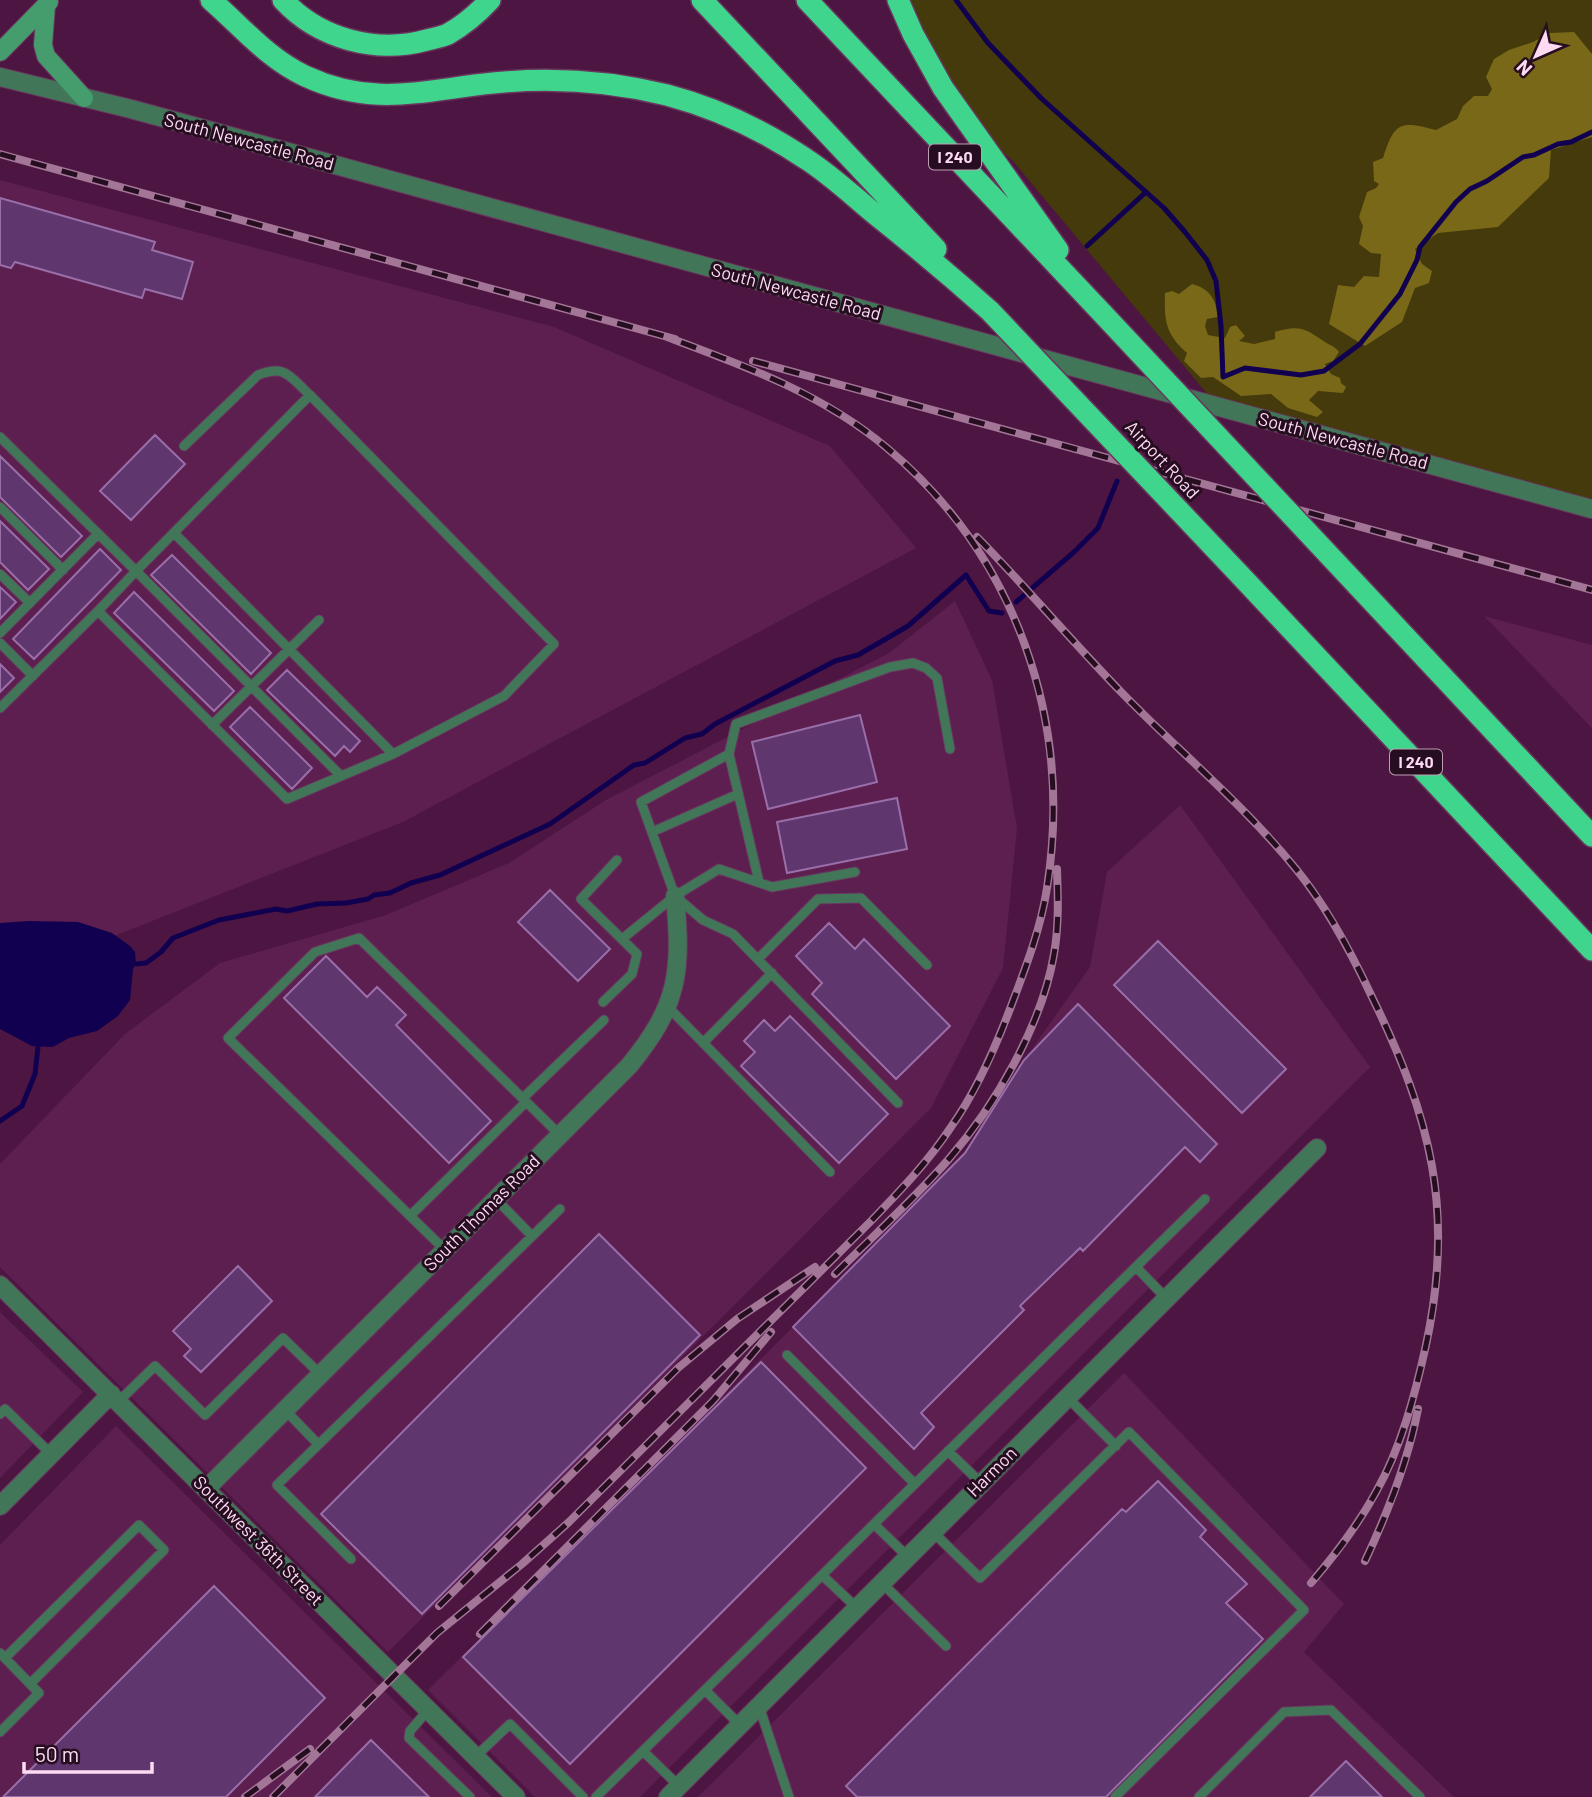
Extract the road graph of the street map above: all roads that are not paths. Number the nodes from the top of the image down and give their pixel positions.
1 (211, 0) edge
2 (283, 0) edge
3 (490, 0) edge
4 (702, 0) edge
5 (807, 0) edge
6 (898, 0) edge
7 (49, 3) edge
8 (0, 52) edge
9 (0, 77) edge
10 (84, 98) junction
11 (946, 267) junction
12 (1103, 314) junction
13 (310, 395) junction
14 (0, 437) edge
15 (184, 446) dead end
16 (0, 507) edge
17 (1592, 509) edge
18 (174, 533) junction
19 (99, 534) junction
20 (63, 570) junction
21 (136, 571) junction
22 (0, 574) edge
23 (30, 603) junction
24 (98, 611) junction
25 (319, 620) dead end
26 (0, 633) edge
27 (0, 643) edge
28 (289, 649) junction
29 (33, 676) junction
30 (252, 687) junction
31 (0, 708) edge
32 (212, 725) junction
33 (950, 749) dead end
34 (393, 754) junction
35 (729, 754) junction
36 (341, 776) junction
37 (738, 794) junction
38 (652, 832) junction
39 (1592, 836) edge
40 (617, 860) dead end
41 (855, 872) dead end
42 (759, 882) junction
43 (675, 896) junction
44 (622, 939) junction
45 (1592, 950) edge
46 (758, 959) junction
47 (927, 965) dead end
48 (772, 974) junction
49 (603, 1002) dead end
50 (668, 1007) junction
51 (604, 1020) dead end
52 (703, 1043) junction
53 (524, 1100) junction
54 (898, 1103) dead end
55 (560, 1135) junction
56 (1317, 1148) dead end
57 (830, 1172) dead end
58 (496, 1199) junction
59 (1205, 1199) dead end
60 (560, 1209) dead end
61 (410, 1216) junction
62 (532, 1236) junction
63 (445, 1250) junction
64 (1136, 1267) junction
65 (0, 1285) edge
66 (1166, 1298) junction
67 (788, 1355) dead end
68 (321, 1375) junction
69 (1067, 1397) junction
70 (114, 1398) junction
71 (285, 1410) junction
72 (0, 1414) edge
73 (318, 1444) junction
74 (1116, 1446) junction
75 (948, 1451) junction
76 (51, 1454) junction
77 (915, 1483) junction
78 (981, 1483) junction
79 (206, 1489) junction
80 (0, 1506) edge
81 (874, 1524) junction
82 (933, 1531) junction
83 (908, 1557) junction
84 (351, 1559) dead end
85 (822, 1575) junction
86 (882, 1583) junction
87 (857, 1608) junction
88 (946, 1646) dead end
89 (2, 1655) edge
90 (30, 1684) junction
91 (705, 1690) junction
92 (759, 1706) junction
93 (428, 1710) junction
94 (740, 1725) junction
95 (0, 1732) edge
96 (643, 1751) junction
97 (475, 1756) junction
98 (673, 1791) edge
99 (470, 1797) edge
100 (516, 1797) edge
101 (583, 1797) edge
102 (596, 1797) edge
103 (789, 1797) edge
104 (1115, 1797) edge
105 (1199, 1797) edge
106 (1420, 1797) edge

1 - 11 highway
2 - 3 highway
4 - 11 highway, Airport Road / I 240
5 - 12 highway, I 240
6 - 12 highway
7 - 8 main road
7 - 10 main road
9 - 10 street, South Newcastle Road
10 - 17 street, South Newcastle Road
11 - 45 highway, Airport Road / I 240, bridge
12 - 39 highway, I 240, bridge
13 - 15 lane
13 - 18 lane
13 - 34 lane
14 - 19 lane
16 - 20 lane
18 - 21 lane
18 - 28 lane
19 - 20 lane
19 - 21 lane
20 - 23 lane
21 - 24 lane
21 - 30 lane
22 - 23 lane
23 - 26 lane
24 - 29 lane
24 - 32 lane
25 - 28 lane
27 - 29 lane
28 - 30 lane
28 - 34 lane
29 - 31 lane
30 - 32 lane
30 - 36 lane
32 - 36 lane
33 - 35 lane
34 - 36 lane
35 - 37 lane
35 - 38 lane
37 - 38 lane
37 - 42 lane
38 - 43 lane
40 - 44 lane
41 - 42 lane
42 - 43 lane
43 - 44 lane
43 - 46 lane
43 - 50 street, South Thomas Road
44 - 49 lane
46 - 47 lane
46 - 48 lane
48 - 52 lane
48 - 54 lane
50 - 52 lane
50 - 55 street, South Thomas Road
51 - 53 lane
52 - 57 lane
53 - 55 lane
53 - 61 lane
53 - 61 lane
55 - 58 street, South Thomas Road
56 - 66 street, Harmon
58 - 62 lane
58 - 63 street, South Thomas Road
59 - 64 lane
60 - 62 lane
61 - 63 lane
62 - 73 lane
63 - 68 street, South Thomas Road
64 - 66 lane
64 - 75 lane
65 - 70 street, Southwest 36th Street
66 - 69 street, Harmon
67 - 77 lane
68 - 70 lane
68 - 71 street, South Thomas Road
69 - 74 lane
69 - 78 street, Harmon
70 - 76 street
70 - 79 street, Southwest 36th Street
71 - 73 lane
71 - 79 street, South Thomas Road
72 - 76 lane
73 - 84 lane
74 - 82 lane
74 - 104 lane
75 - 77 lane
75 - 78 lane
76 - 80 street
77 - 81 lane
78 - 82 street, Harmon
79 - 93 street, Southwest 36th Street
81 - 83 lane
81 - 85 lane
82 - 83 street, Harmon
83 - 86 street, Harmon
85 - 87 lane
85 - 91 lane
86 - 87 street, Harmon
86 - 88 lane
87 - 92 street, Harmon
89 - 90 lane
89 - 90 lane
90 - 95 lane
91 - 94 lane
91 - 96 lane
92 - 94 street, Harmon
92 - 103 lane
93 - 97 street, Southwest 36th Street
93 - 99 lane
94 - 98 street, Harmon
96 - 98 lane
96 - 102 lane
97 - 100 street, Southwest 36th Street
97 - 101 lane
105 - 106 lane

